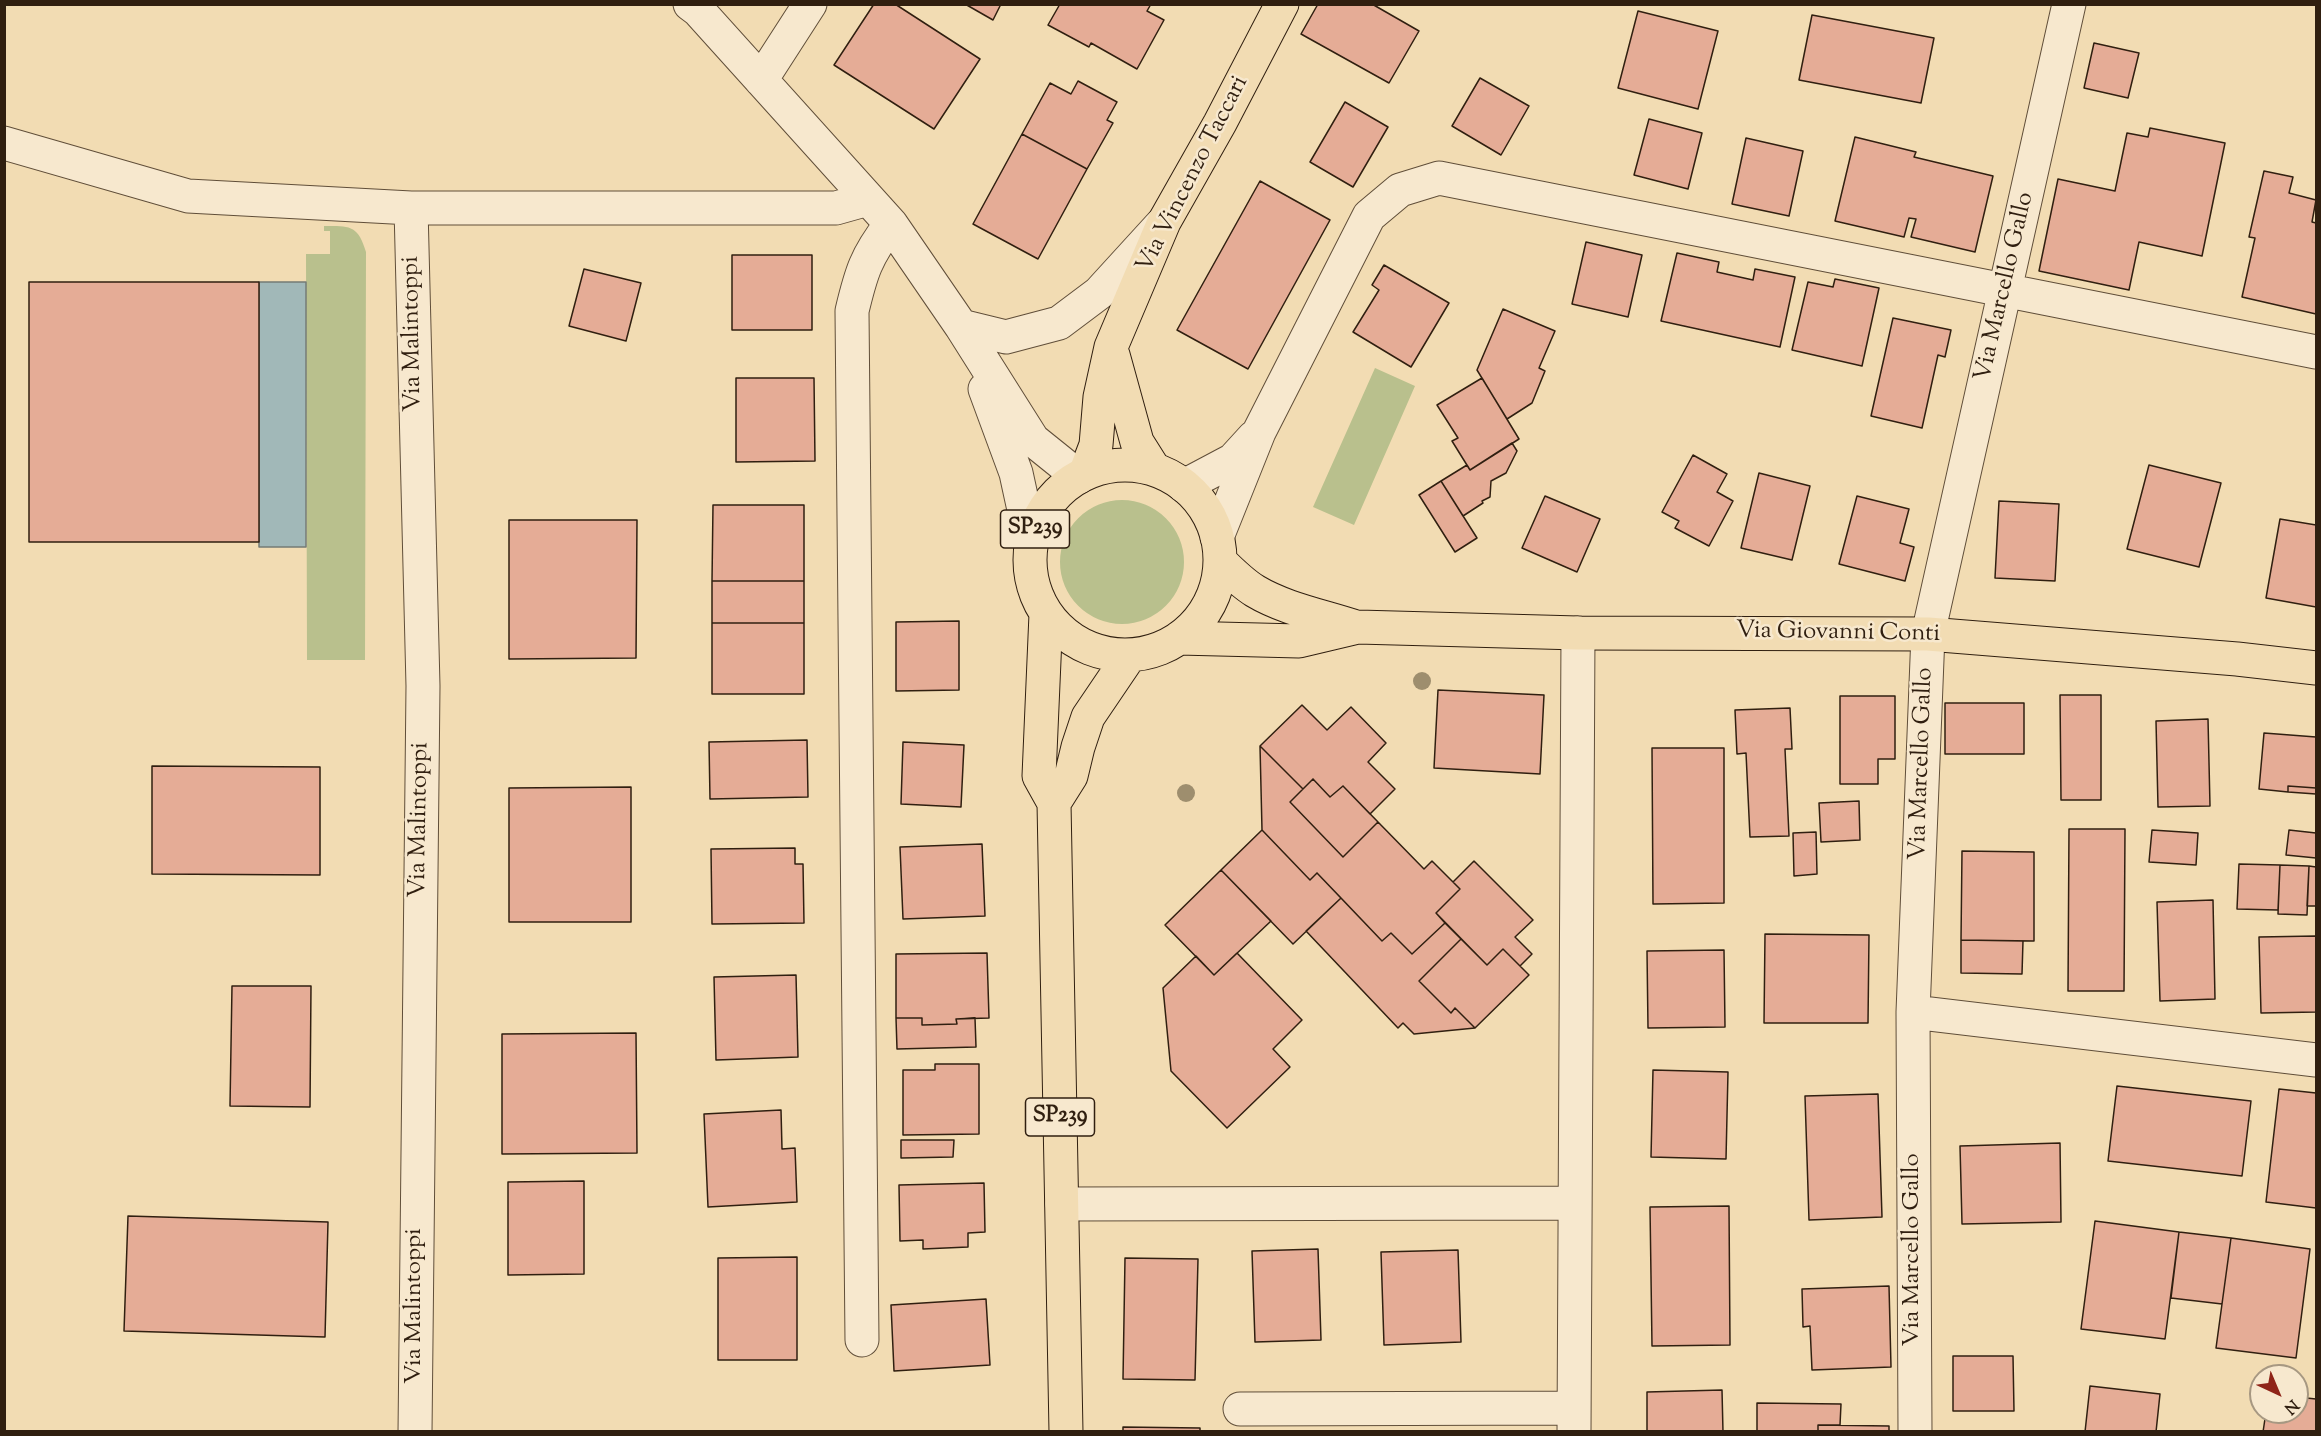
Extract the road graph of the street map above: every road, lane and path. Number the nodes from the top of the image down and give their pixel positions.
1 (690, 4) edge
2 (810, 4) edge
3 (1282, 4) edge
4 (2069, 4) edge
5 (761, 80) junction
6 (4, 143) edge
7 (868, 199) junction
8 (411, 208) junction
9 (1164, 222) junction
10 (891, 224) junction
11 (2006, 290) junction
12 (961, 326) junction
13 (1111, 347) junction
14 (2316, 352) edge
15 (1259, 432) junction
16 (1154, 469) junction
17 (1082, 476) junction
18 (1185, 486) junction
19 (1031, 542) junction
20 (1219, 549) junction
21 (1046, 614) junction
22 (1358, 627) junction
23 (1578, 633) junction
24 (1928, 634) junction
25 (1179, 639) junction
26 (1130, 655) junction
27 (2316, 668) edge
28 (1053, 803) junction
29 (1913, 1012) junction
30 (2316, 1060) edge
31 (1573, 1203) junction
32 (1062, 1204) junction
33 (862, 1340) dead end
34 (1240, 1409) dead end
35 (1574, 1420) edge
36 (415, 1431) edge
37 (1066, 1431) edge
38 (1915, 1431) edge

1 - 5 street
2 - 5 street
3 - 9 main road, Via Vincenzo Taccari / SP239
4 - 11 street, Via Marcello Gallo
5 - 7 street
6 - 8 street
7 - 8 street
7 - 10 street
8 - 36 street, Via Malintoppi
9 - 12 street
9 - 13 main road, Via Vincenzo Taccari / SP239
10 - 12 street
10 - 33 street
11 - 14 street
11 - 15 street
11 - 24 street, Via Marcello Gallo
12 - 17 street
12 - 19 street
13 - 16 main road
13 - 17 main road, Via Vincenzo Taccari / SP239
15 - 18 street
15 - 20 street
16 - 17 main road, SP239
16 - 18 main road, SP239
17 - 19 main road, SP239
18 - 20 main road, SP239
19 - 21 main road, SP239
20 - 22 main road, Via Giovanni Conti
20 - 25 main road, SP239
21 - 26 main road, SP239
21 - 28 main road, SP239
22 - 23 main road, Via Giovanni Conti
22 - 25 main road, Via Giovanni Conti
23 - 24 main road, Via Giovanni Conti
23 - 31 street
24 - 27 main road, Via Giovanni Conti
24 - 29 street, Via Marcello Gallo
25 - 26 main road, SP239
26 - 28 main road
28 - 32 main road, SP239
29 - 30 street
29 - 38 street, Via Marcello Gallo
31 - 32 street
31 - 35 street
32 - 37 main road, SP239
34 - 35 street

